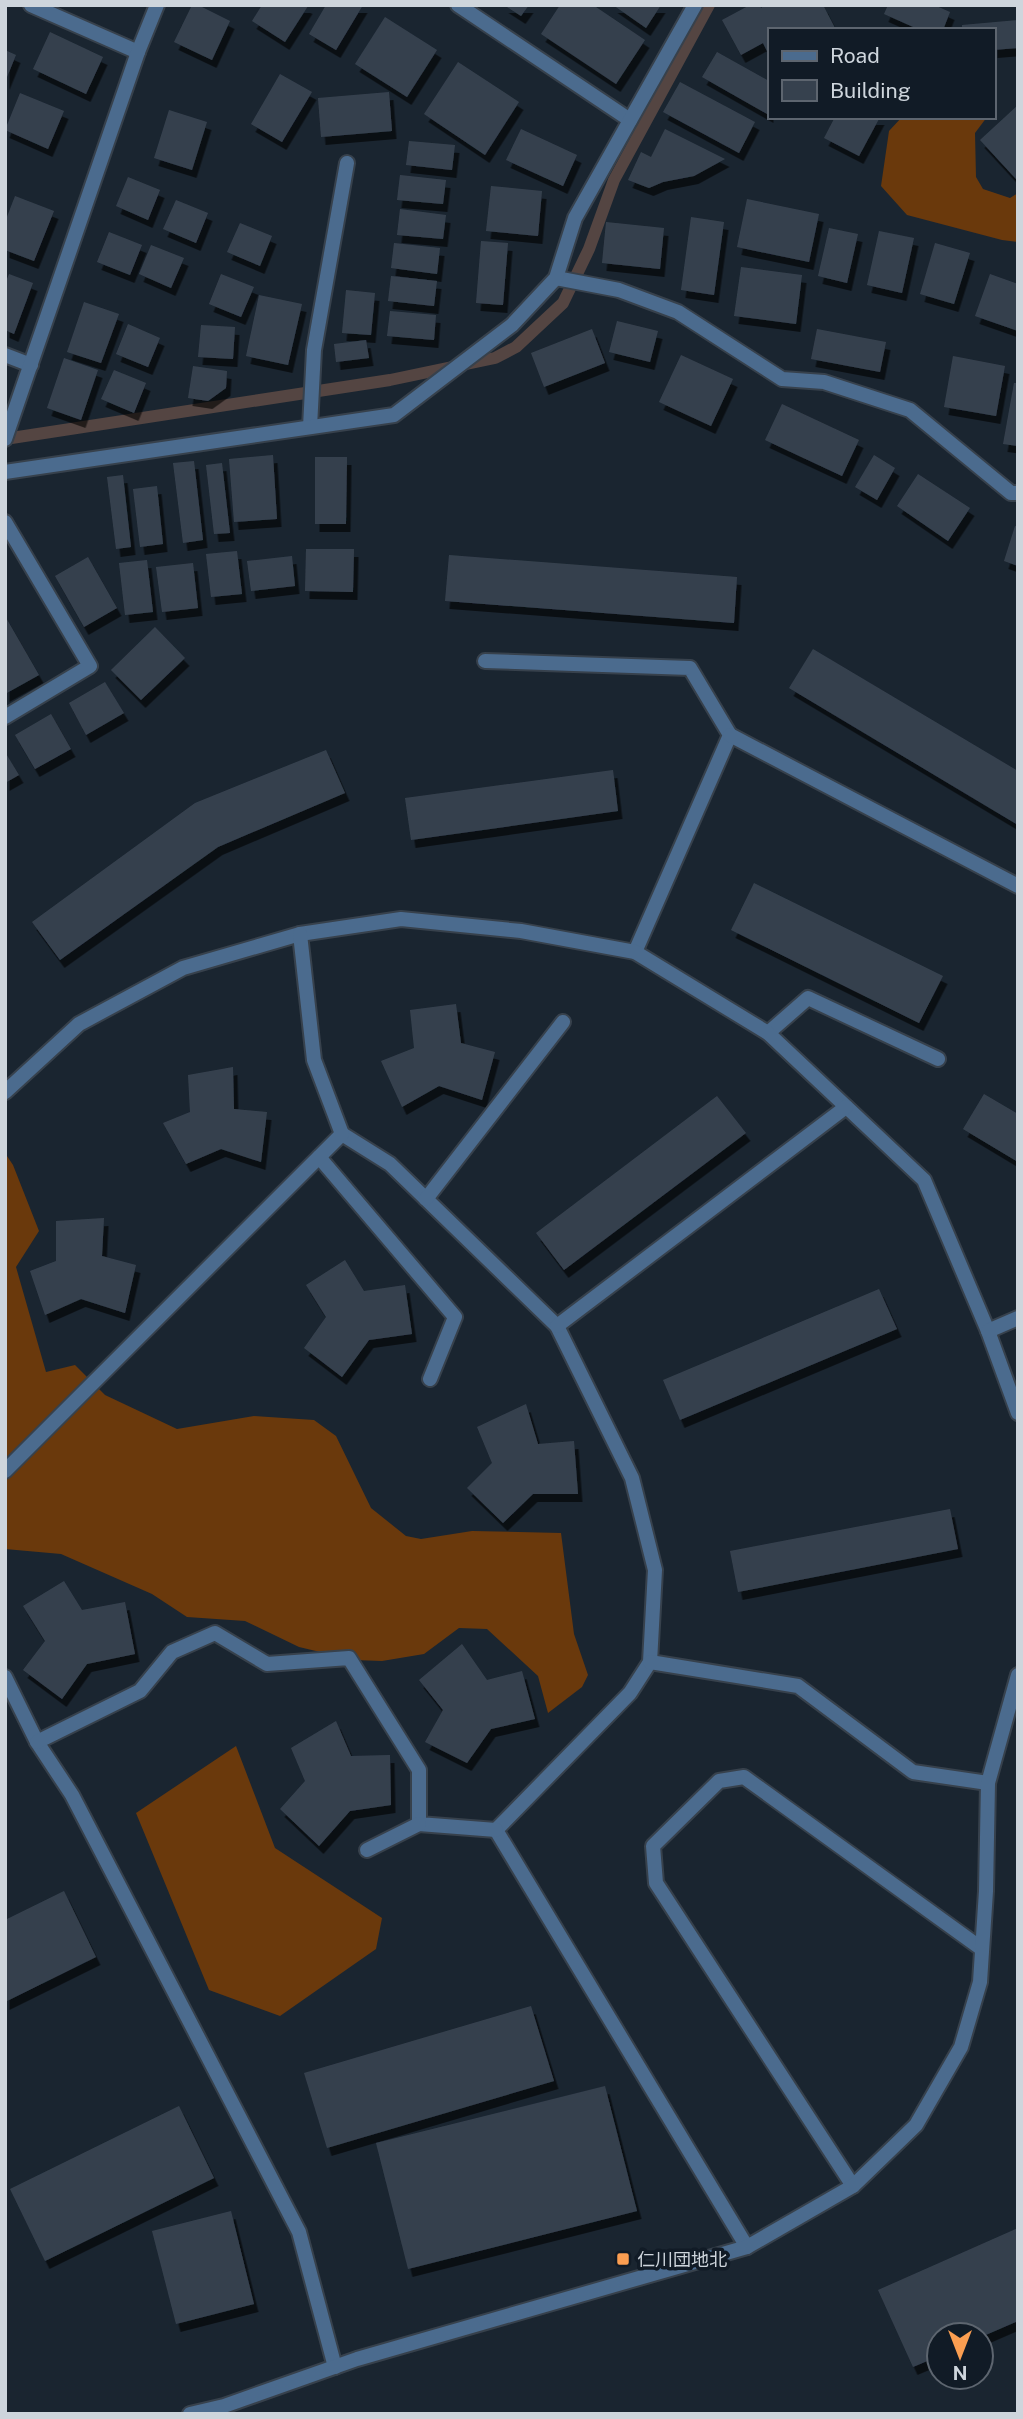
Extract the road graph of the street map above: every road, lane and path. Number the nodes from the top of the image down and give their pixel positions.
1 (31, 5) edge
2 (157, 5) edge
3 (458, 5) edge
4 (695, 5) edge
5 (138, 52) junction
6 (630, 120) junction
7 (347, 163) dead end
8 (557, 279) junction
9 (5, 355) edge
10 (31, 365) junction
11 (311, 423) junction
12 (5, 439) edge
13 (5, 472) edge
14 (1018, 493) edge
15 (5, 522) edge
16 (485, 662) dead end
17 (5, 717) edge
18 (730, 735) junction
19 (1018, 886) edge
20 (300, 934) junction
21 (635, 952) junction
22 (563, 1022) dead end
23 (768, 1033) junction
24 (938, 1059) dead end
25 (5, 1093) edge
26 (846, 1107) junction
27 (342, 1134) junction
28 (319, 1157) junction
29 (426, 1199) junction
30 (1018, 1318) edge
31 (557, 1326) junction
32 (988, 1331) junction
33 (430, 1379) dead end
34 (1018, 1413) edge
35 (5, 1471) edge
36 (650, 1662) junction
37 (1018, 1675) edge
38 (5, 1678) edge
39 (37, 1742) junction
40 (988, 1783) junction
41 (419, 1824) junction
42 (496, 1830) junction
43 (367, 1850) dead end
44 (982, 1949) junction
45 (853, 2186) junction
46 (747, 2247) junction
47 (335, 2367) junction
48 (190, 2414) edge

1 - 5 street
2 - 5 street
3 - 6 street
4 - 6 street
5 - 10 street
6 - 8 street
7 - 11 street
8 - 11 street
8 - 14 street
9 - 10 street
10 - 12 street
11 - 13 street
15 - 17 street
16 - 18 street
18 - 19 street
18 - 21 street
20 - 21 street
20 - 25 street
20 - 27 street
21 - 23 street
22 - 29 street
23 - 24 street
23 - 26 street
26 - 31 street
26 - 32 street
27 - 28 street
27 - 29 street
28 - 33 street
28 - 35 street
29 - 31 street
30 - 32 street
31 - 36 street
32 - 34 street
36 - 40 street
36 - 42 street
37 - 40 street
38 - 39 street
39 - 41 street
39 - 47 street
40 - 44 street
41 - 42 street
41 - 43 street
42 - 46 street
44 - 45 street
44 - 45 street
45 - 46 street
46 - 47 street
47 - 48 street

